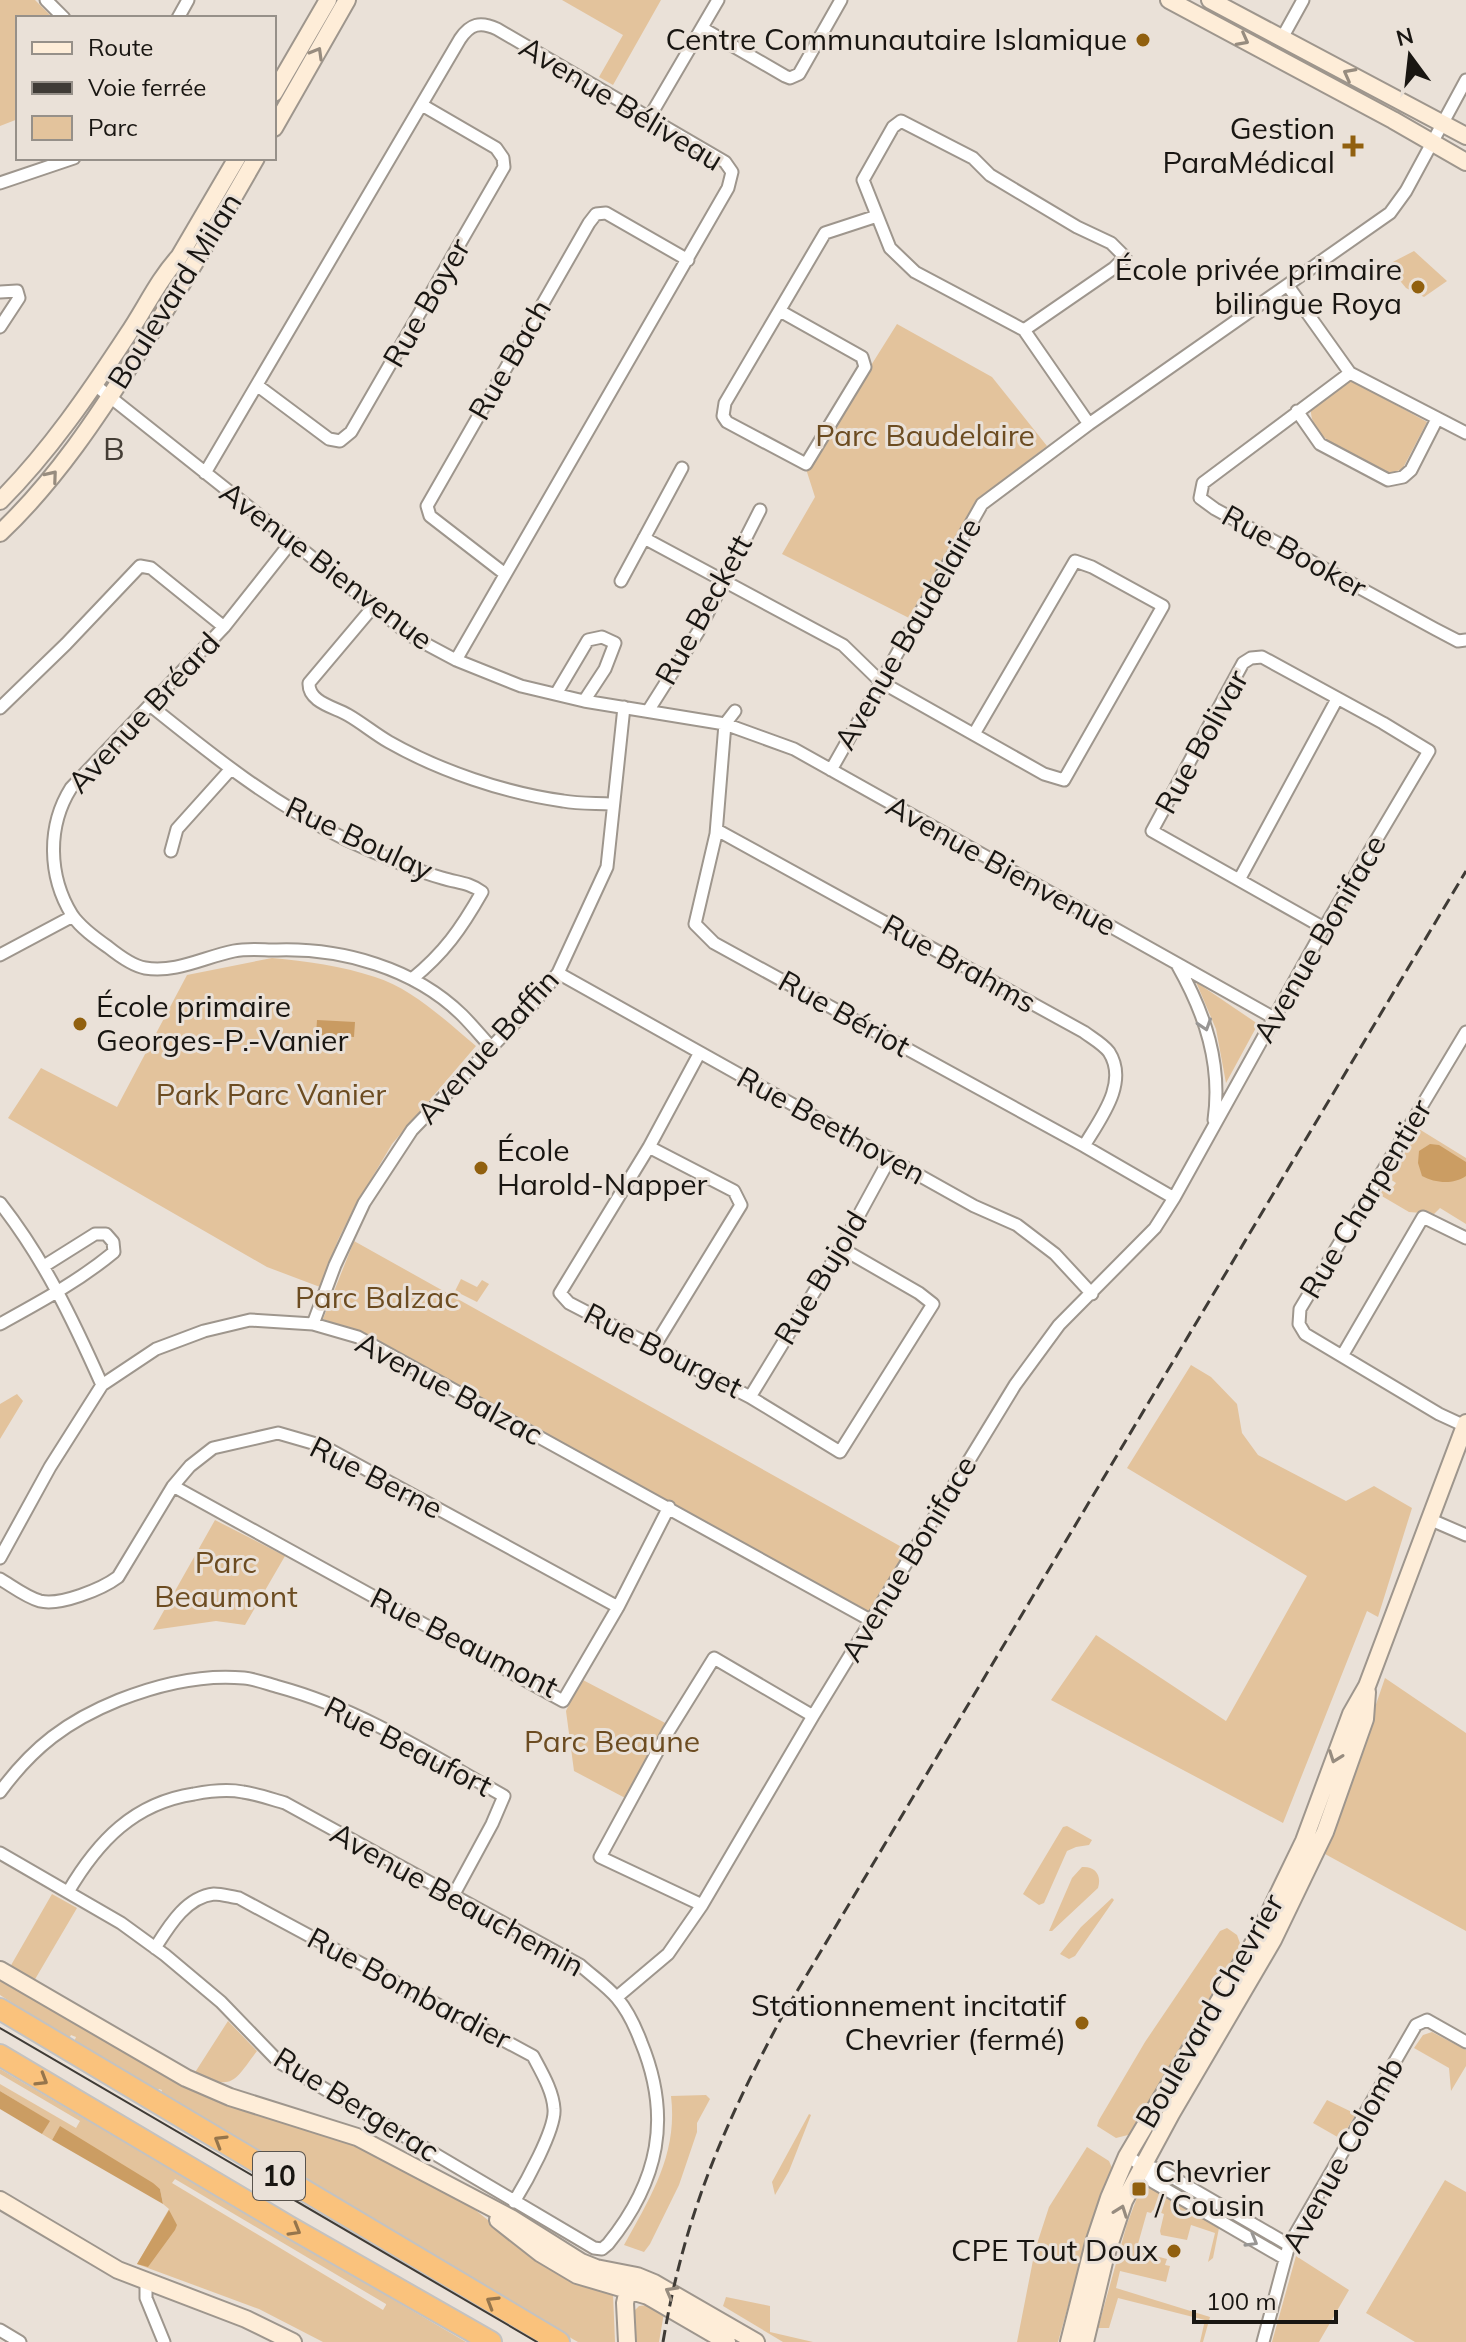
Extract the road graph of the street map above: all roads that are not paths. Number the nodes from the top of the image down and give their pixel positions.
1 (46, 0) edge
2 (328, 0) edge
3 (347, 0) edge
4 (718, 0) edge
5 (841, 0) edge
6 (1169, 0) edge
7 (1210, 0) edge
8 (1303, 0) edge
9 (62, 16) edge
10 (702, 28) junction
11 (1282, 38) junction
12 (1466, 80) edge
13 (276, 90) edge
14 (422, 105) junction
15 (649, 118) junction
16 (1442, 123) junction
17 (276, 124) edge
18 (1466, 136) edge
19 (1432, 143) junction
20 (68, 160) edge
21 (236, 160) edge
22 (255, 160) edge
23 (1466, 162) edge
24 (0, 183) edge
25 (877, 216) junction
26 (688, 260) junction
27 (1288, 286) junction
28 (0, 292) edge
29 (780, 311) junction
30 (0, 327) edge
31 (1024, 330) junction
32 (1350, 373) junction
33 (95, 385) junction
34 (258, 386) junction
35 (110, 397) junction
36 (1297, 411) junction
37 (1437, 419) junction
38 (1089, 424) junction
39 (1466, 433) edge
40 (682, 468) dead end
41 (205, 473) junction
42 (0, 501) edge
43 (760, 510) dead end
44 (0, 533) edge
45 (644, 538) junction
46 (292, 541) junction
47 (505, 574) junction
48 (723, 580) junction
49 (621, 581) dead end
50 (373, 607) junction
51 (224, 627) junction
52 (1466, 640) edge
53 (456, 660) junction
54 (881, 682) junction
55 (556, 694) junction
56 (1337, 699) junction
57 (584, 701) junction
58 (151, 706) junction
59 (624, 707) junction
60 (0, 708) edge
61 (648, 711) junction
62 (735, 711) dead end
63 (725, 724) junction
64 (974, 734) junction
65 (1429, 751) joint
66 (230, 770) junction
67 (831, 770) junction
68 (612, 804) junction
69 (717, 830) junction
70 (171, 851) dead end
71 (1239, 880) junction
72 (73, 916) junction
73 (1324, 928) junction
74 (0, 955) edge
75 (1177, 965) junction
76 (558, 973) junction
77 (412, 979) junction
78 (1274, 1018) junction
79 (1466, 1032) edge
80 (490, 1046) junction
81 (699, 1054) junction
82 (1213, 1128) junction
83 (1084, 1146) junction
84 (649, 1147) junction
85 (890, 1158) junction
86 (1174, 1198) junction
87 (0, 1203) edge
88 (1466, 1238) edge
89 (841, 1248) junction
90 (44, 1266) junction
91 (60, 1292) junction
92 (1092, 1294) junction
93 (0, 1324) edge
94 (313, 1324) junction
95 (654, 1347) junction
96 (1342, 1356) junction
97 (102, 1385) junction
98 (750, 1397) junction
99 (1466, 1424) edge
100 (173, 1486) junction
101 (669, 1507) junction
102 (1429, 1519) junction
103 (1466, 1535) edge
104 (0, 1558) edge
105 (0, 1579) edge
106 (618, 1607) junction
107 (872, 1621) junction
108 (1367, 1686) junction
109 (813, 1716) junction
110 (0, 1792) edge
111 (0, 1853) edge
112 (68, 1892) junction
113 (453, 1896) junction
114 (702, 1905) junction
115 (155, 1948) junction
116 (0, 1970) edge
117 (617, 1997) junction
118 (0, 2009) edge
119 (1466, 2042) edge
120 (0, 2055) edge
121 (1127, 2156) junction
122 (1143, 2166) junction
123 (0, 2200) edge
124 (514, 2202) junction
125 (608, 2244) joint
126 (1289, 2245) junction
127 (1284, 2258) junction
128 (146, 2281) junction
129 (630, 2282) junction
130 (702, 2328) edge
131 (0, 2330) edge
132 (20, 2342) edge
133 (164, 2342) edge
134 (293, 2342) edge
135 (491, 2342) edge
136 (559, 2342) edge
137 (627, 2342) edge
138 (727, 2342) edge
139 (756, 2342) edge
140 (1069, 2342) edge
141 (1085, 2342) edge
142 (1263, 2342) edge

1 - 9 street
2 - 13 main road
17 -> 3 main road
4 - 10 street
5 - 10 street
6 -> 19 main road
7 - 11 main road
8 - 11 street
10 - 15 street
16 -> 11 main road
12 - 16 street, Avenue Baudelaire
14 - 15 street, Avenue Béliveau
14 - 34 street, Avenue Béliveau
14 - 34 street, Rue Boyer
15 - 26 street, Avenue Béliveau
16 - 18 main road
16 - 19 street, Avenue Baudelaire
19 - 23 main road
19 - 27 street, Avenue Baudelaire
20 - 24 street
21 - 33 main road, Boulevard Milan
22 - 35 main road, Boulevard Milan
25 - 29 street
25 - 31 street
25 - 31 street
26 - 47 street, Avenue Béliveau
26 - 47 street, Rue Bach
27 - 32 street
27 - 38 street, Avenue Baudelaire
28 - 30 street
29 - 29 street
31 - 38 street
32 - 36 street, Rue Booker
32 - 37 street
33 - 35 street, Avenue Bienvenue
33 - 42 main road, Boulevard Milan
34 - 41 street, Avenue Béliveau
35 - 41 street, Avenue Bienvenue
44 -> 35 main road, Boulevard Milan
36 - 37 street
36 - 52 street, Rue Booker
37 - 39 street
38 - 54 street, Avenue Baudelaire
40 - 45 street
41 - 46 street, Avenue Bienvenue
43 - 48 street, Rue Beckett
45 - 48 street
45 - 49 street
46 - 50 street, Avenue Bienvenue
46 - 51 street, Avenue Bréard
47 - 53 street, Avenue Béliveau
48 - 54 street
48 - 61 street, Rue Beckett
50 - 53 street, Avenue Bienvenue
50 - 68 street
51 - 58 street, Avenue Bréard
51 - 60 street
53 - 55 street, Avenue Bienvenue
54 - 64 street
54 - 67 street, Avenue Baudelaire
55 - 57 street, Avenue Bienvenue
55 - 57 street
56 - 65 street, Rue Bolivar
56 - 71 street
56 - 71 street, Rue Bolivar
57 - 59 street, Avenue Bienvenue
58 - 66 street, Rue Boulay
58 - 72 street, Avenue Bréard
59 - 61 street, Avenue Bienvenue
59 - 68 street, Avenue Baffin
61 - 63 street, Avenue Bienvenue
62 - 63 street
63 - 67 street, Avenue Bienvenue
63 - 69 street, Rue Bériot
64 - 64 street
65 - 73 street, Avenue Boniface
66 - 70 street
66 - 77 street, Rue Boulay
67 - 75 street, Avenue Bienvenue
68 - 76 street, Avenue Baffin
69 - 83 street, Rue Bériot
69 - 83 street, Rue Brahms
71 - 73 street, Rue Bolivar
72 - 74 street
72 - 77 street, Avenue Bréard
73 - 78 street, Avenue Boniface
75 - 78 street, Avenue Bienvenue
75 -> 82 street, Avenue Boniface
76 - 80 street, Avenue Baffin
76 - 81 street, Rue Beethoven
77 - 80 street, Avenue Bréard
78 - 82 street, Avenue Boniface
79 - 96 street, Rue Charpentier
80 - 94 street, Avenue Baffin
81 - 84 street, Rue Bourget
81 - 85 street, Rue Beethoven
82 - 86 street, Avenue Boniface
83 - 86 street, Rue Bériot
84 - 95 street
84 - 95 street, Rue Bourget
85 - 89 street, Rue Bujold
85 - 92 street, Rue Beethoven
86 - 92 street, Avenue Boniface
87 - 90 street
88 - 96 street
89 - 98 street, Rue Bujold
89 - 98 street, Rue Bourget
90 - 91 street
90 - 91 street
91 - 93 street
91 - 97 street
92 - 107 street, Avenue Boniface
94 - 97 street, Avenue Balzac
94 - 101 street, Avenue Balzac
95 - 98 street, Rue Bourget
96 - 99 street, Rue Charpentier
97 - 104 street, Avenue Balzac
99 - 102 main road, Boulevard Chevrier
100 - 105 street, Rue Berne
100 - 106 street, Rue Berne
100 - 106 street, Rue Beaumont
101 - 106 street, Rue Beaumont
101 - 107 street, Avenue Balzac
102 - 103 street
102 - 108 main road, Boulevard Chevrier
107 - 109 street, Avenue Boniface
108 -> 121 main road, Boulevard Chevrier
108 - 122 main road, Boulevard Chevrier
109 - 114 street, Avenue Boniface
109 - 114 street
110 - 113 street, Rue Beaufort
111 - 112 street, Rue Bergerac
112 - 113 street, Avenue Beauchemin
112 - 115 street, Rue Bergerac
113 - 117 street, Avenue Beauchemin
114 - 117 street, Avenue Boniface
115 - 124 street, Rue Bergerac
115 - 124 street, Rue Bombardier
116 - 129 main road
117 - 125 street, Avenue Beauchemin
136 -> 118 highway, 10
119 - 126 street, Avenue Colomb
120 -> 135 highway, 10
121 - 122 street
121 - 140 main road, Boulevard Chevrier
122 - 126 street
122 -> 127 street
141 -> 122 main road, Boulevard Chevrier
123 - 128 main road
124 - 125 street, Rue Bergerac
126 - 127 street, Avenue Colomb
127 - 142 street, Avenue Colomb
128 - 133 street
128 - 134 main road
129 - 130 main road
129 - 137 main road
130 - 138 main road
130 - 139 main road
131 - 132 street

